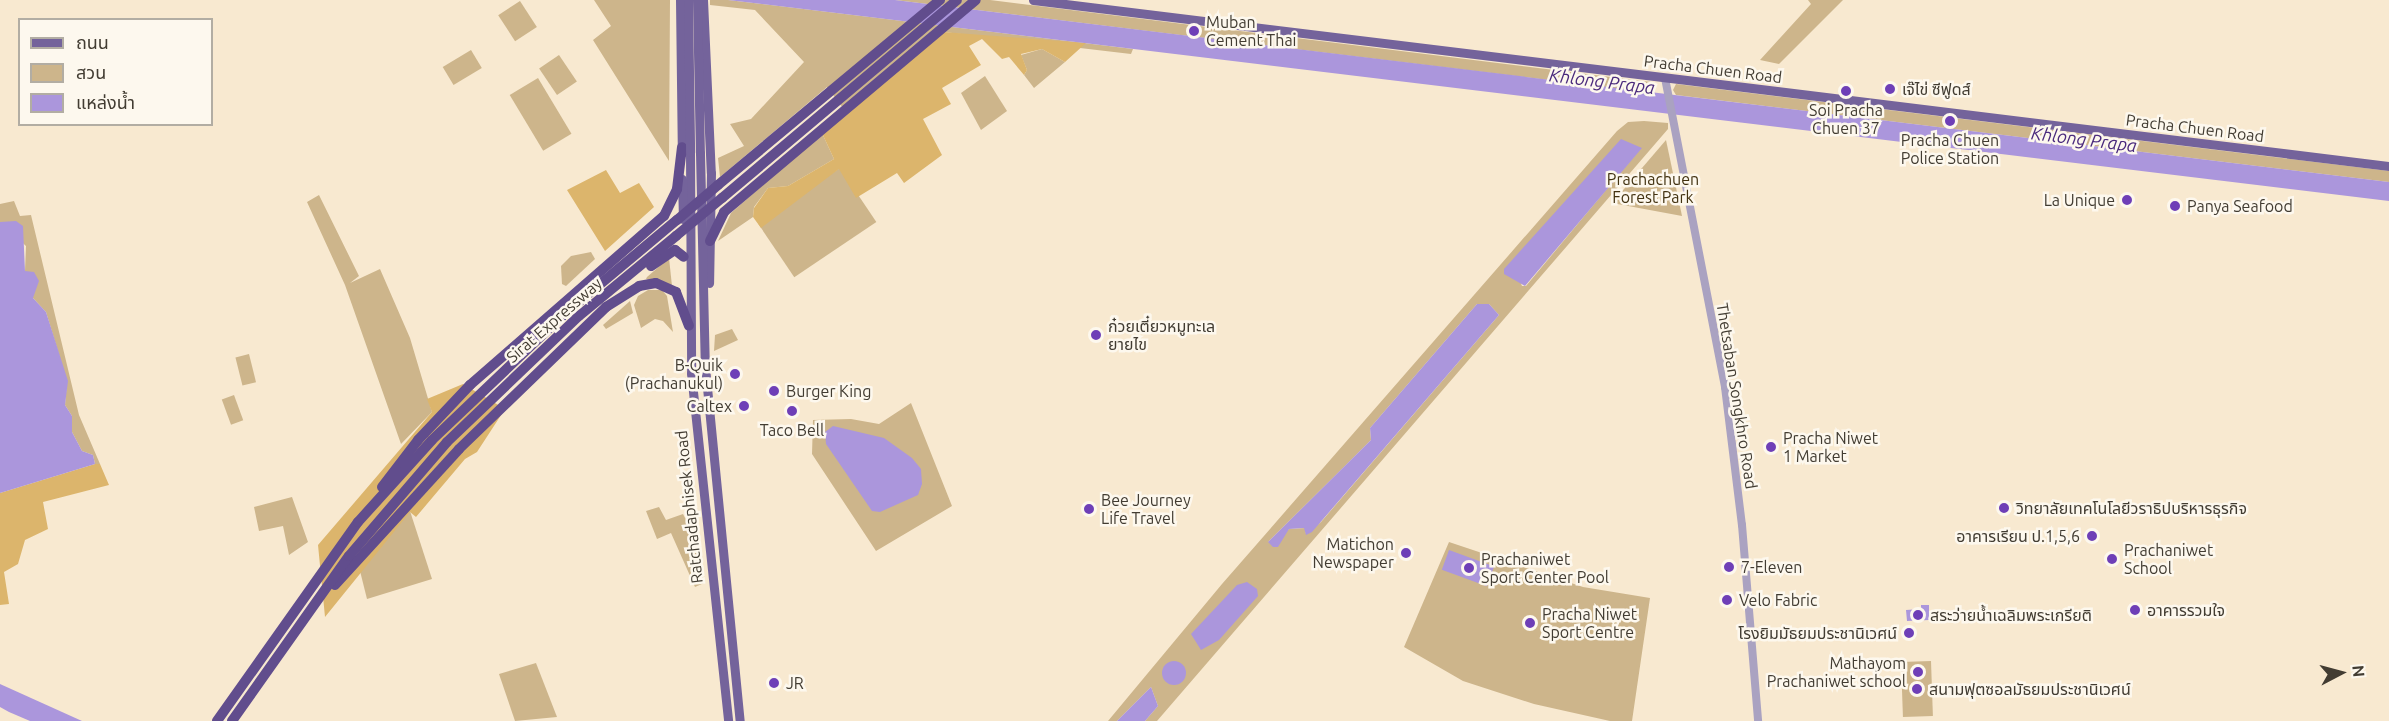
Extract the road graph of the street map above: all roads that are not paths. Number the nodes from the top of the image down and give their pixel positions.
1 (680, 0) edge
2 (688, 0) edge
3 (701, 0) edge
4 (940, 0) edge
5 (957, 0) edge
6 (976, 0) edge
7 (1033, 0) edge
8 (704, 37) junction
9 (681, 40) junction
10 (1665, 78) junction
11 (691, 151) junction
12 (2389, 166) edge
13 (710, 241) junction
14 (684, 257) junction
15 (689, 290) junction
16 (606, 307) junction
17 (704, 308) junction
18 (689, 326) junction
19 (358, 522) junction
20 (306, 614) junction
21 (734, 656) junction
22 (724, 686) junction
23 (217, 721) edge
24 (232, 721) edge
25 (722, 721) edge
26 (728, 721) edge
27 (740, 721) edge
28 (747, 721) edge
29 (1758, 721) edge

1 - 9 main road, Ratchadaphisek Road
2 - 11 main road, Ratchadaphisek Road, bridge
3 - 8 main road, Ratchadaphisek Road
3 - 11 main road, Ratchadaphisek Road, bridge
4 - 19 highway, Sirat Expressway, bridge
5 - 20 highway, Sirat Expressway, bridge
6 - 13 highway
7 - 10 main road, Pracha Chuen Road
8 - 9 main road
8 - 13 main road, Ratchadaphisek Road
9 - 11 main road, Ratchadaphisek Road
10 - 12 main road, Pracha Chuen Road
10 - 29 street, Thetsaban Songkhro Road
11 - 14 main road, Ratchadaphisek Road
11 - 15 main road, Ratchadaphisek Road
11 - 17 main road, Ratchadaphisek Road
11 - 19 highway
13 - 17 main road, Ratchadaphisek Road
14 - 15 main road, Ratchadaphisek Road
14 - 16 highway
15 - 18 main road, Ratchadaphisek Road
16 - 18 highway
16 - 20 highway
17 - 21 main road, Ratchadaphisek Road
18 - 22 main road, Ratchadaphisek Road
19 - 23 highway, Sirat Expressway
20 - 24 highway, Sirat Expressway
21 - 27 main road, Ratchadaphisek Road
21 - 28 main road
22 - 25 main road
22 - 26 main road, Ratchadaphisek Road

